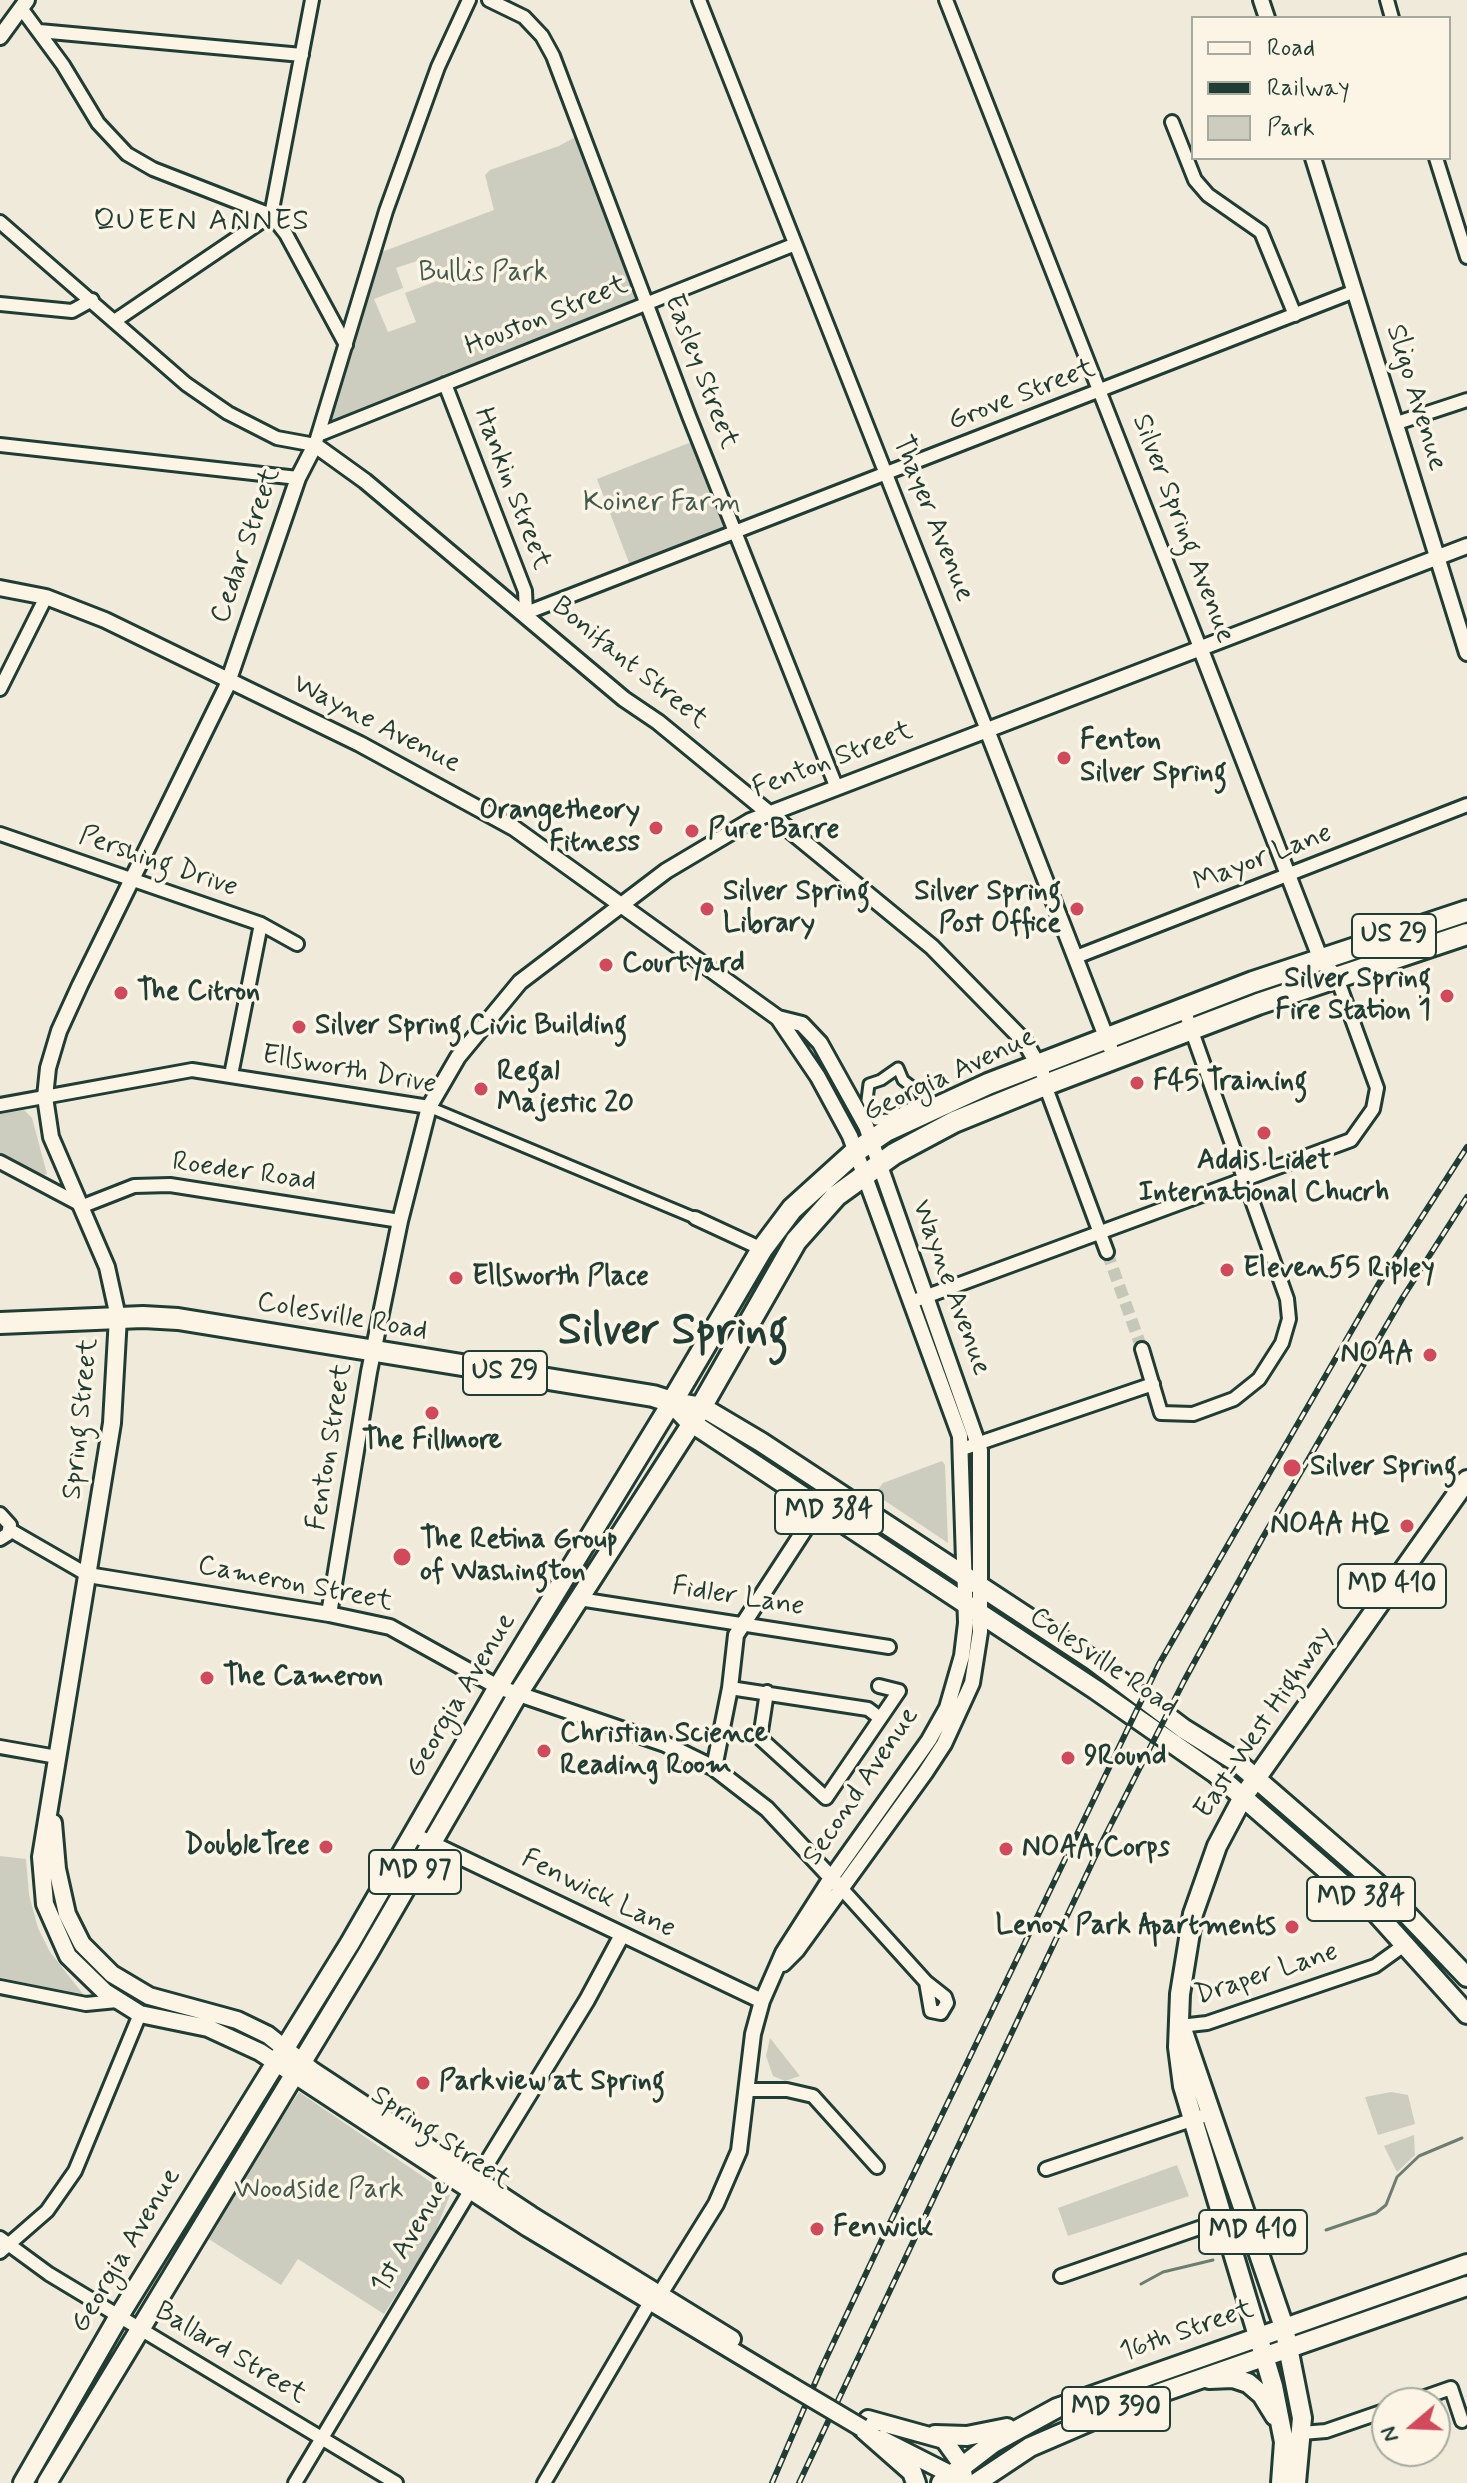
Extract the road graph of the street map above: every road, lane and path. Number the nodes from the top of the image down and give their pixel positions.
1 (312, 0) edge
2 (469, 0) edge
3 (489, 0) edge
4 (699, 0) edge
5 (946, 0) edge
6 (24, 4) edge
7 (39, 31) junction
8 (1, 33) edge
9 (302, 55) junction
10 (1172, 122) dead end
11 (1314, 160) edge
12 (1437, 160) edge
13 (271, 215) junction
14 (0, 222) edge
15 (793, 245) junction
16 (1467, 257) edge
17 (1355, 291) junction
18 (92, 300) junction
19 (648, 303) junction
20 (0, 304) edge
21 (1295, 315) junction
22 (116, 320) junction
23 (346, 345) junction
24 (445, 384) junction
25 (1100, 391) junction
26 (1467, 400) edge
27 (1397, 423) junction
28 (316, 440) junction
29 (0, 445) edge
30 (887, 474) junction
31 (298, 478) junction
32 (737, 532) junction
33 (1467, 546) edge
34 (1437, 557) junction
35 (0, 588) edge
36 (46, 597) junction
37 (526, 613) junction
38 (1201, 650) junction
39 (1467, 653) edge
40 (228, 679) junction
41 (0, 689) edge
42 (987, 730) junction
43 (836, 786) junction
44 (1467, 805) edge
45 (769, 813) junction
46 (0, 834) edge
47 (1289, 874) junction
48 (134, 879) junction
49 (622, 904) junction
50 (1467, 911) edge
51 (1447, 918) junction
52 (261, 924) junction
53 (1461, 936) edge
54 (297, 944) dead end
55 (1076, 957) junction
56 (1321, 960) junction
57 (1337, 978) junction
58 (1184, 1009) junction
59 (778, 1018) junction
60 (1191, 1029) junction
61 (1107, 1038) junction
62 (1114, 1058) junction
63 (1039, 1064) junction
64 (231, 1075) junction
65 (869, 1084) joint
66 (1045, 1085) junction
67 (45, 1097) junction
68 (0, 1105) edge
69 (429, 1107) junction
70 (863, 1147) junction
71 (0, 1162) edge
72 (872, 1169) junction
73 (1243, 1180) junction
74 (83, 1206) junction
75 (695, 1218) joint
76 (400, 1221) junction
77 (1100, 1234) junction
78 (762, 1249) junction
79 (1107, 1252) tunnel mouth
80 (927, 1298) junction
81 (911, 1302) junction
82 (118, 1317) junction
83 (0, 1323) edge
84 (1142, 1349) tunnel mouth
85 (374, 1352) junction
86 (1153, 1384) junction
87 (672, 1402) junction
88 (697, 1415) junction
89 (980, 1444) junction
90 (962, 1449) junction
91 (1467, 1480) edge
92 (820, 1506) junction
93 (0, 1514) edge
94 (5, 1534) edge
95 (580, 1556) junction
96 (88, 1575) junction
97 (964, 1576) junction
98 (980, 1587) junction
99 (579, 1599) junction
100 (973, 1609) junction
101 (329, 1614) junction
102 (747, 1623) junction
103 (556, 1634) junction
104 (889, 1647) dead end
105 (879, 1686) dead end
106 (498, 1687) junction
107 (730, 1688) junction
108 (767, 1692) junction
109 (518, 1694) junction
110 (880, 1718) junction
111 (0, 1747) edge
112 (57, 1757) junction
113 (714, 1768) junction
114 (1257, 1778) junction
115 (1243, 1797) junction
116 (412, 1834) junction
117 (432, 1844) junction
118 (836, 1884) junction
119 (622, 1935) junction
120 (1407, 1943) junction
121 (1467, 1977) edge
122 (926, 1982) dead end
123 (0, 1987) edge
124 (117, 2001) junction
125 (762, 2001) junction
126 (140, 2014) junction
127 (1467, 2014) edge
128 (1180, 2026) junction
129 (279, 2055) junction
130 (298, 2068) junction
131 (749, 2090) junction
132 (1200, 2117) junction
133 (877, 2167) dead end
134 (1046, 2169) dead end
135 (474, 2185) junction
136 (1225, 2219) junction
137 (3, 2246) edge
138 (1467, 2264) edge
139 (1061, 2276) dead end
140 (1467, 2286) edge
141 (656, 2301) junction
142 (119, 2316) junction
143 (1284, 2327) junction
144 (139, 2328) junction
145 (1259, 2336) junction
146 (1289, 2347) junction
147 (1265, 2355) junction
148 (1195, 2380) junction
149 (1451, 2388) edge
150 (1371, 2416) edge
151 (1462, 2421) dead end
152 (865, 2424) junction
153 (1026, 2424) junction
154 (1302, 2433) junction
155 (935, 2435) junction
156 (322, 2437) junction
157 (1284, 2442) junction
158 (955, 2478) edge
159 (23, 2483) edge
160 (47, 2483) edge
161 (295, 2483) edge
162 (396, 2483) edge
163 (544, 2483) edge
164 (916, 2483) edge
165 (976, 2483) edge
166 (1281, 2483) edge
167 (1296, 2483) edge

1 - 9 street
2 - 23 street, Cedar Street
3 - 19 street, Easley Street
4 - 15 street, Thayer Avenue
5 - 25 street, Silver Spring Avenue
6 - 7 street
6 - 8 street
7 - 9 street
7 - 13 street
9 - 13 street
10 - 21 street
11 - 17 street, Sligo Avenue
12 - 16 street
13 - 22 street
13 - 23 street
14 - 18 street, Bonifant Street
15 - 19 street, Houston Street
15 - 30 street, Thayer Avenue
17 - 21 street, Grove Street
17 - 27 street, Sligo Avenue
18 - 20 street
18 - 22 street, Bonifant Street
19 - 24 street, Houston Street
19 - 32 street, Easley Street
21 - 25 street, Grove Street
22 - 28 street, Bonifant Street
23 - 28 street, Cedar Street
24 - 28 street, Houston Street
24 - 37 street, Hankin Street
25 - 30 street, Grove Street
25 - 38 street, Silver Spring Avenue
26 - 27 street
27 - 34 street, Sligo Avenue
28 - 31 street, Cedar Street
28 - 37 street, Bonifant Street
29 - 31 street
30 - 32 street, Grove Street
30 - 42 street, Thayer Avenue
31 - 40 street, Cedar Street
32 - 37 street, Grove Street
32 - 43 street, Easley Street
33 - 34 street, Fenton Street
34 - 38 street, Fenton Street
34 - 39 street, Sligo Avenue
35 - 36 street, Wayne Avenue
36 - 40 street, Wayne Avenue
36 - 41 street
37 - 45 street, Bonifant Street
38 - 42 street, Fenton Street
38 - 47 street, Silver Spring Avenue
40 - 48 street, Cedar Street
40 - 49 street, Wayne Avenue
42 - 43 street, Fenton Street
42 - 55 street, Thayer Avenue
43 - 45 street, Fenton Street
44 - 47 street, Mayor Lane
45 - 49 street, Fenton Street
45 - 63 street, Bonifant Street
46 - 48 street, Pershing Drive
47 - 55 street, Mayor Lane
47 - 56 street, Silver Spring Avenue
48 - 52 street, Pershing Drive
48 - 67 street, Cedar Street
49 - 59 street, Wayne Avenue
49 - 69 street, Fenton Street
50 - 51 highway, Georgia Avenue / US 29
51 - 53 highway
51 - 56 highway, Georgia Avenue / US 29
52 - 54 street, Pershing Drive
52 - 64 street
53 - 57 highway, Georgia Avenue / US 29
55 - 61 street, Thayer Avenue
56 - 57 street, Silver Spring Avenue
56 - 58 highway, Georgia Avenue / US 29
57 - 60 highway, Georgia Avenue / US 29
57 - 73 street, Silver Spring Avenue
58 - 60 street
58 - 61 highway, Georgia Avenue / US 29
59 - 70 street, Wayne Avenue
59 - 70 street, Wayne Avenue
60 - 62 highway, Georgia Avenue / US 29
60 - 73 street
61 - 62 street, Thayer Avenue
61 - 63 highway, Georgia Avenue / US 29
62 - 66 highway, Georgia Avenue / US 29
63 - 66 street, Bonifant Street
63 - 70 highway, Georgia Avenue / US 29
64 - 67 street, Ellsworth Drive
64 - 69 street, Ellsworth Drive
65 - 65 street
66 - 72 highway, Georgia Avenue / US 29
66 - 77 street, Bonifant Street
67 - 68 street, Ellsworth Drive
67 - 74 street, Spring Street
69 - 75 street, Ellsworth Drive
69 - 76 street, Fenton Street
70 - 72 street, Wayne Avenue
70 - 78 highway, Georgia Avenue / US 29
71 - 74 street
72 - 80 street, Wayne Avenue
72 - 81 street, Wayne Avenue
72 - 88 highway, Georgia Avenue / US 29
73 - 77 street
73 - 86 street
74 - 76 street, Roeder Road
74 - 82 street, Spring Street
75 - 78 street, Ellsworth Drive
76 - 85 street, Fenton Street
77 - 79 street, Bonifant Street
77 - 80 street
78 - 87 highway, Georgia Avenue / US 29
80 - 81 street
80 - 89 street, Wayne Avenue
81 - 90 street, Wayne Avenue
82 - 83 highway, Colesville Road / US 29
82 - 85 highway, Colesville Road / US 29
82 - 96 main road, Spring Street
84 - 86 street
85 - 87 highway, Colesville Road / US 29
85 - 101 street, Fenton Street
86 - 89 street
87 - 88 highway, Colesville Road
87 - 95 main road, Georgia Avenue / MD 97
88 - 92 main road, Colesville Road / MD 384
88 - 97 main road, Colesville Road / MD 384
88 - 99 main road, Georgia Avenue / MD 97
89 - 90 street
89 - 98 street, Wayne Avenue
90 - 97 street, Wayne Avenue
91 - 114 main road, East-West Highway / MD 410
92 - 100 main road, Colesville Road / MD 384
92 - 102 street
93 - 94 street, Cameron Street
94 - 96 street, Cameron Street
95 - 103 main road, MD 97
95 - 106 main road, Georgia Avenue / MD 97
96 - 101 street, Cameron Street
96 - 112 main road, Spring Street
97 - 98 main road, Colesville Road / MD 384
97 - 100 street, Second Avenue
98 - 100 street, Wayne Avenue
98 - 114 main road, Colesville Road / MD 384
99 - 102 street, Fidler Lane
99 - 103 main road, Georgia Avenue / MD 97
100 - 115 main road, Colesville Road / MD 384
100 - 118 street, Second Avenue
101 - 106 street, Cameron Street
102 - 104 street, Fidler Lane
102 - 107 street
103 - 109 main road, Georgia Avenue / MD 97
105 - 110 street
106 - 109 street, Cameron Street
106 - 116 main road, Georgia Avenue / MD 97
107 - 108 street
107 - 113 street
108 - 110 street
108 - 110 street
109 - 113 street, Cameron Street
109 - 117 main road, Georgia Avenue / MD 97
111 - 112 street
112 - 124 main road, Spring Street
112 - 129 main road, Spring Street
113 - 118 street, Cameron Street
114 - 115 main road, East-West Highway / MD 410
114 - 121 main road, Colesville Road / MD 384
115 - 120 main road, Colesville Road / MD 384
115 - 128 main road, East-West Highway / MD 410
116 - 117 street, Fenwick Lane
116 - 129 main road, Georgia Avenue / MD 97
117 - 119 street, Fenwick Lane
117 - 130 main road, Georgia Avenue / MD 97
118 - 122 street
118 - 125 street, Second Avenue
119 - 125 street, Fenwick Lane
119 - 135 street, 1st Avenue
120 - 127 main road, Colesville Road / MD 384
120 - 128 street, Draper Lane
123 - 124 street
124 - 126 main road, Spring Street
125 - 131 street, Second Avenue
126 - 129 main road, Spring Street
126 - 137 street
128 - 132 main road, East-West Highway / MD 410
129 - 130 main road, Spring Street
129 - 142 main road, Georgia Avenue / MD 97
130 - 135 main road, Spring Street
130 - 144 main road, Georgia Avenue / MD 97
131 - 133 street
131 - 141 street, Second Avenue
132 - 134 street
132 - 136 main road, East-West Highway / MD 410
132 - 143 main road, East-West Highway / MD 410
135 - 141 main road, Spring Street
135 - 156 street, 1st Avenue
136 - 139 street
136 - 145 main road, East-West Highway / MD 410
137 - 142 street, Ballard Street
138 - 143 main road, 16th Street / MD 390
140 - 146 main road, 16th Street / MD 390
141 - 152 main road, Spring Street
141 - 163 street, Second Avenue
142 - 144 street, Ballard Street
142 - 159 main road, Georgia Avenue / MD 97
143 - 145 main road, 16th Street / MD 390
143 - 146 main road, East-West Highway / MD 410
144 - 156 street, Ballard Street
144 - 160 main road, Georgia Avenue / MD 97
145 - 147 main road, East-West Highway / MD 410
145 - 153 main road, 16th Street / MD 390
146 - 147 main road, 16th Street / MD 390
146 - 154 main road, East-West Highway / MD 410
147 - 148 main road, 16th Street / MD 390
147 - 157 main road, East-West Highway / MD 410
148 - 157 main road
148 - 165 main road, 16th Street / MD 390
149 - 151 street
150 - 154 street
152 - 155 main road, Spring Street
152 - 158 main road, Spring Street
152 - 164 main road
153 - 155 main road
153 - 158 main road, 16th Street / MD 390
154 - 167 main road, East-West Highway / MD 410
155 - 158 main road
156 - 161 street, 1st Avenue
156 - 162 street, Ballard Street
157 - 166 main road, East-West Highway / MD 410

